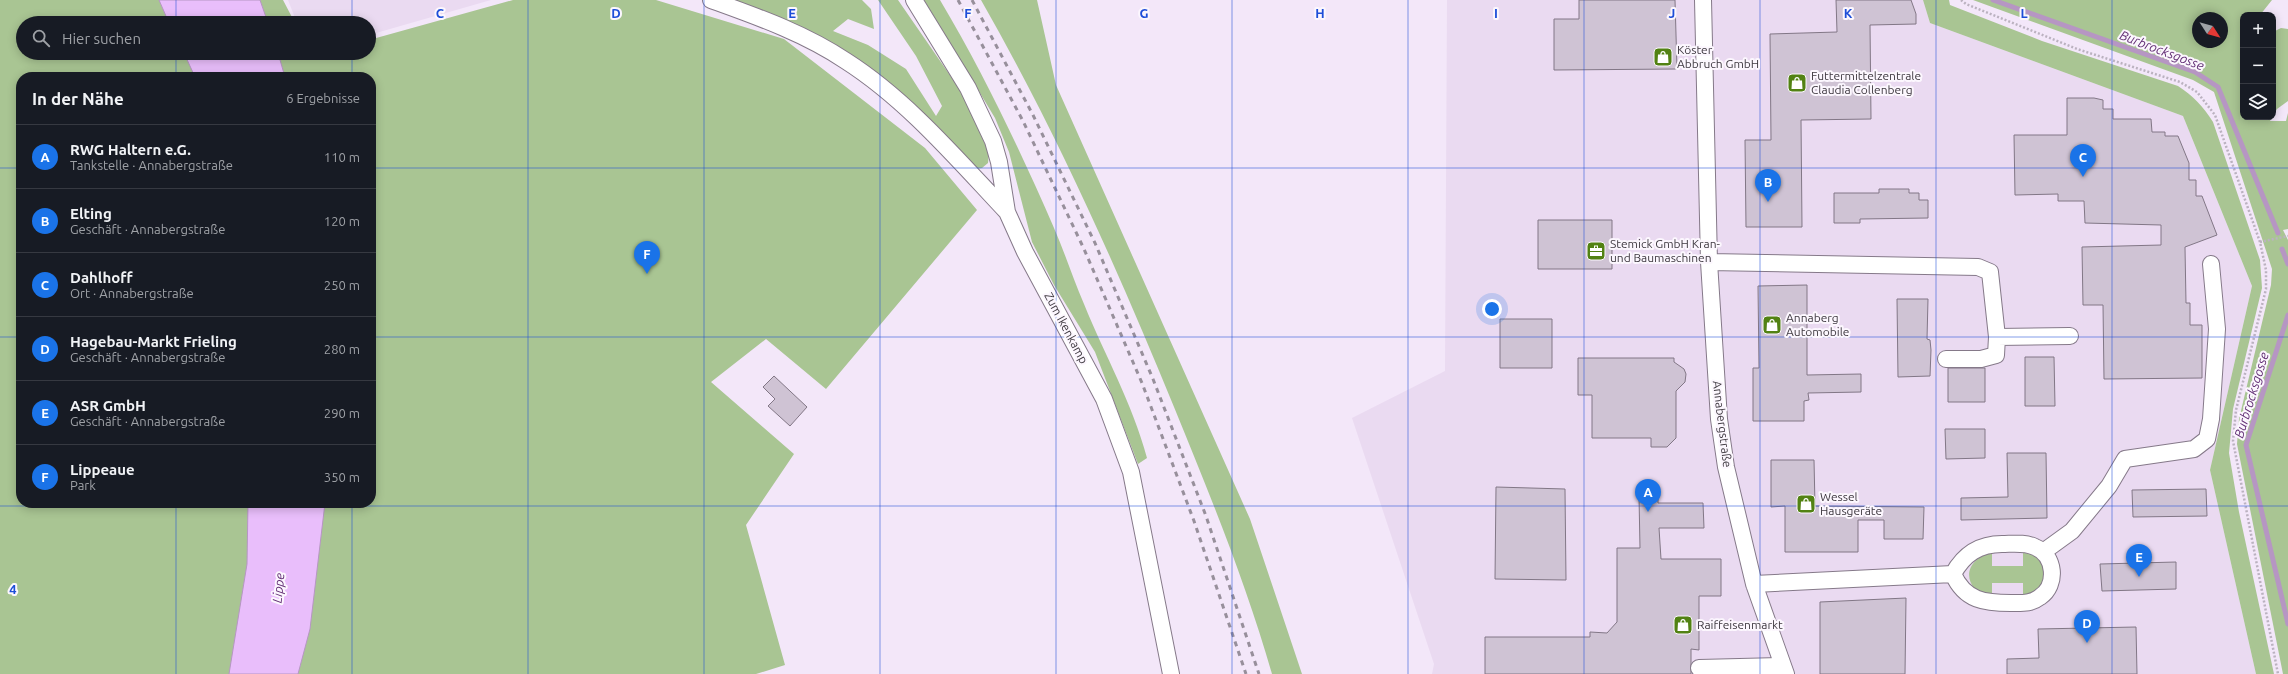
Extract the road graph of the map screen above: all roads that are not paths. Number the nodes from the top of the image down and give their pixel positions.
1 (711, 0) edge
2 (914, 0) edge
3 (1704, 0) edge
4 (1007, 212) junction
5 (1709, 262) junction
6 (2211, 264) dead end
7 (2070, 336) dead end
8 (1997, 337) junction
9 (1946, 359) dead end
10 (2043, 552) junction
11 (1953, 574) junction
12 (1754, 584) junction
13 (1699, 668) dead end
14 (1784, 670) edge
15 (1727, 671) edge
16 (1171, 674) edge

1 - 4 street
2 - 4 street, Zum Ikenkamp
3 - 5 street, Annabergstraße
4 - 16 street, Zum Ikenkamp
5 - 8 street
5 - 12 street, Annabergstraße
6 - 10 street
7 - 8 street
8 - 9 street
10 - 11 street
10 - 11 street
11 - 12 street
12 - 14 street, Annabergstraße
13 - 15 street
14 - 15 street

